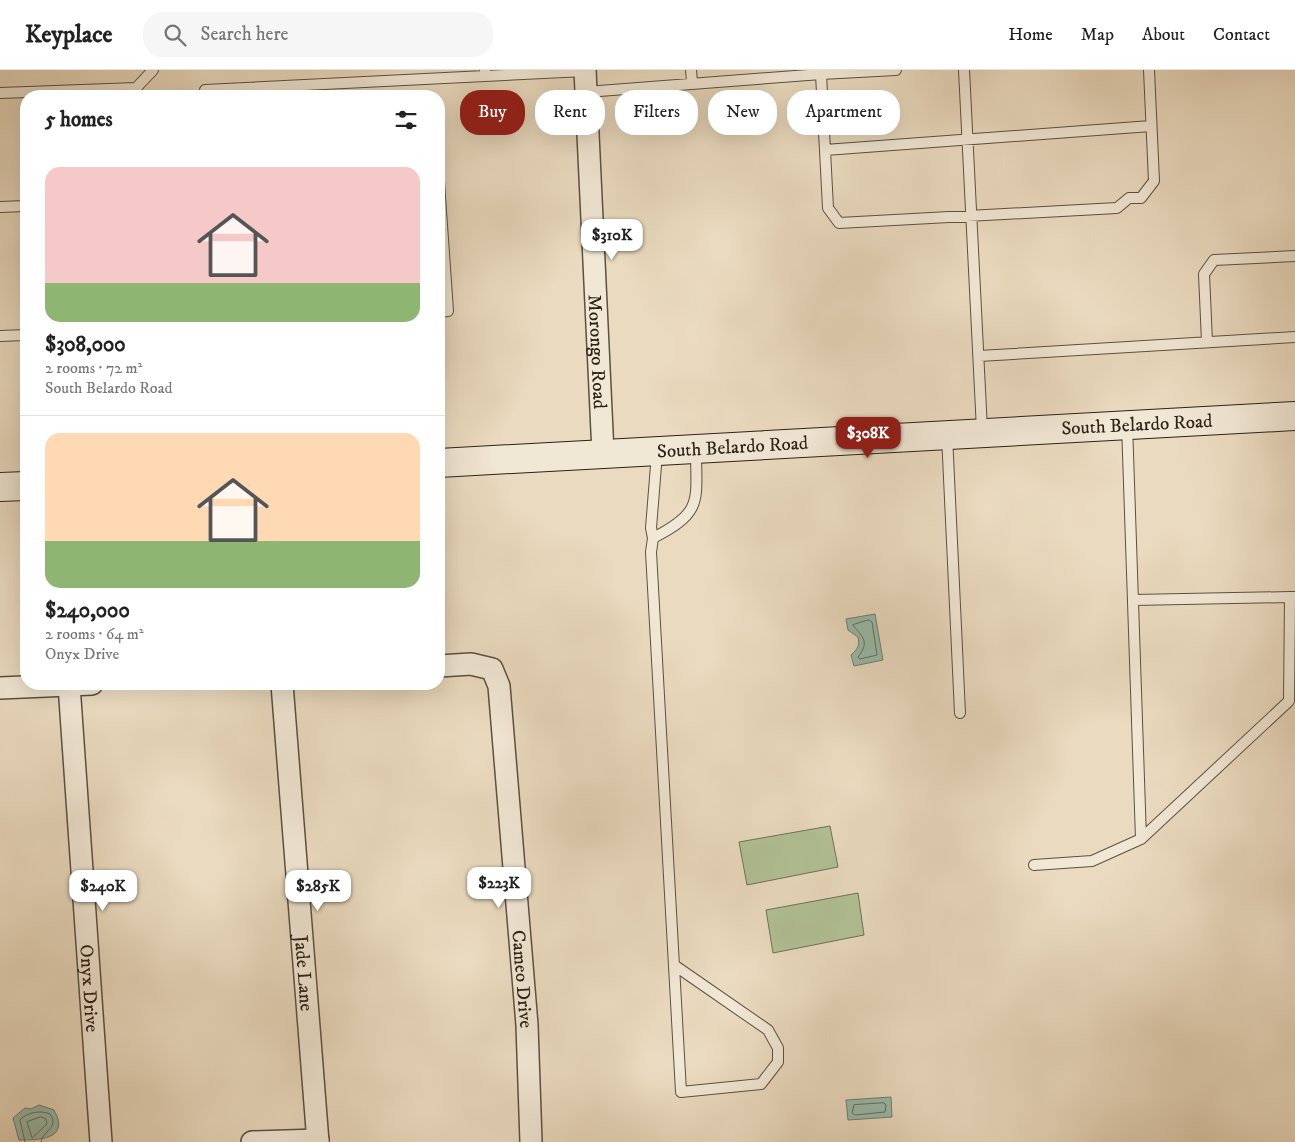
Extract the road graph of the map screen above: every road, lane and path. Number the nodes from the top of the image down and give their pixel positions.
1 (153, 70) edge
2 (585, 70) edge
3 (692, 70) edge
4 (896, 70) edge
5 (964, 70) edge
6 (1148, 70) edge
7 (485, 73) edge
8 (821, 74) junction
9 (692, 82) junction
10 (82, 90) edge
11 (205, 90) dead end
12 (586, 90) edge
13 (605, 90) edge
14 (20, 92) edge
15 (0, 93) edge
16 (1152, 126) junction
17 (588, 135) edge
18 (968, 140) junction
19 (825, 150) junction
20 (20, 206) edge
21 (0, 207) edge
22 (972, 216) junction
23 (1295, 256) edge
24 (445, 268) edge
25 (445, 311) edge
26 (20, 335) edge
27 (0, 336) edge
28 (1295, 337) edge
29 (1207, 342) junction
30 (978, 356) junction
31 (1295, 416) edge
32 (1127, 424) junction
33 (982, 430) junction
34 (946, 432) junction
35 (696, 449) junction
36 (658, 452) junction
37 (603, 454) junction
38 (445, 463) edge
39 (20, 486) edge
40 (0, 488) edge
41 (653, 538) junction
42 (1293, 597) edge
43 (1133, 600) junction
44 (445, 666) edge
45 (20, 687) edge
46 (0, 688) edge
47 (70, 690) edge
48 (282, 690) edge
49 (960, 713) dead end
50 (1141, 839) junction
51 (1034, 865) dead end
52 (674, 965) junction
53 (318, 1141) edge
54 (101, 1142) edge
55 (252, 1142) edge
56 (531, 1142) edge

1 - 10 lane
2 - 7 lane
2 - 12 street, Morongo Road
3 - 9 lane
4 - 8 lane
5 - 18 lane
6 - 16 lane
7 - 11 lane
8 - 9 lane
8 - 19 lane
9 - 13 lane
14 - 15 lane
16 - 18 lane
16 - 22 lane
17 - 37 street, Morongo Road
18 - 19 lane
18 - 22 lane
19 - 22 lane
20 - 21 lane
22 - 30 lane
23 - 29 lane
24 - 25 lane
26 - 27 lane
28 - 29 lane
29 - 30 lane
30 - 33 lane
31 - 32 street, South Belardo Road
32 - 33 street, South Belardo Road
32 - 43 lane
33 - 34 street, South Belardo Road
34 - 35 street, South Belardo Road
34 - 49 lane
35 - 36 street, South Belardo Road
35 - 41 lane
36 - 37 street, South Belardo Road
36 - 41 lane
37 - 38 street, South Belardo Road
39 - 40 street
41 - 52 lane
42 - 43 lane
42 - 50 lane
43 - 50 lane
44 - 56 street, Cameo Drive
45 - 46 street
47 - 54 street, Onyx Drive
48 - 53 street, Jade Lane
50 - 51 lane
52 - 52 lane
53 - 55 street

